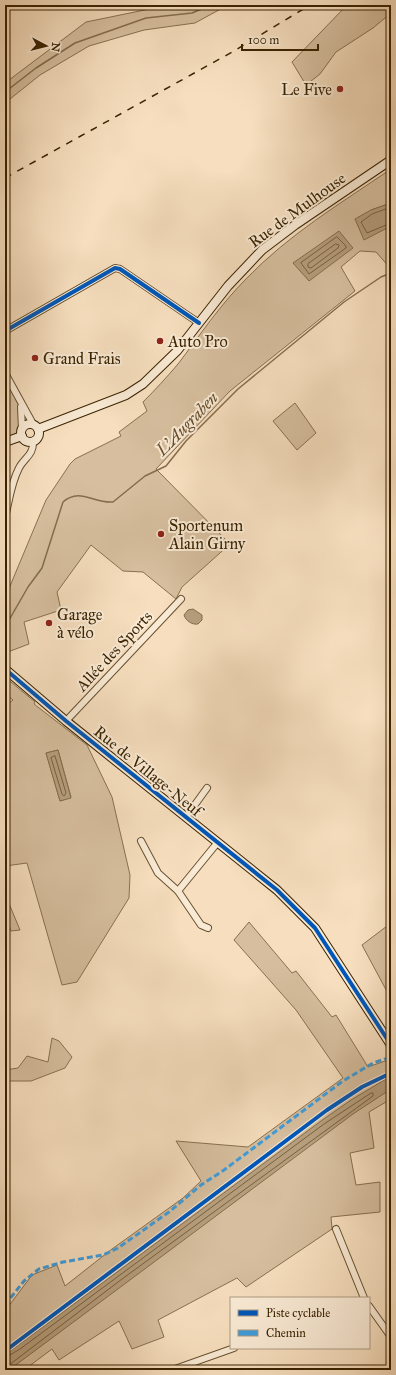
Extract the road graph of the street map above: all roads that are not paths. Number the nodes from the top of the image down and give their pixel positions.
1 (391, 160) edge
2 (199, 323) junction
3 (5, 331) edge
4 (5, 373) edge
5 (20, 402) junction
6 (35, 427) junction
7 (22, 433) junction
8 (33, 441) junction
9 (5, 442) edge
10 (5, 518) edge
11 (181, 599) dead end
12 (5, 670) edge
13 (66, 721) junction
14 (207, 788) dead end
15 (186, 817) junction
16 (141, 841) dead end
17 (218, 842) junction
18 (178, 891) junction
19 (208, 928) dead end
20 (391, 1045) edge
21 (336, 1229) dead end
22 (364, 1297) edge
23 (370, 1307) edge
24 (391, 1337) edge
25 (231, 1349) edge
26 (172, 1370) edge

1 - 2 street, Rue de Mulhouse
2 - 3 street
2 - 6 street, Rue de Mulhouse
4 - 5 street
5 - 6 street
5 - 7 street
6 - 7 street
6 - 8 street
7 - 8 street
7 - 9 street
8 - 10 street
11 - 13 street, Allée des Sports
12 - 13 street, Rue de Village-Neuf
13 - 15 street, Rue de Village-Neuf
14 - 15 street
15 - 17 street, Rue de Village-Neuf
16 - 18 street
17 - 18 street
17 - 20 street, Rue de Village-Neuf
18 - 19 street
21 - 22 street
23 - 24 street
25 - 26 street

